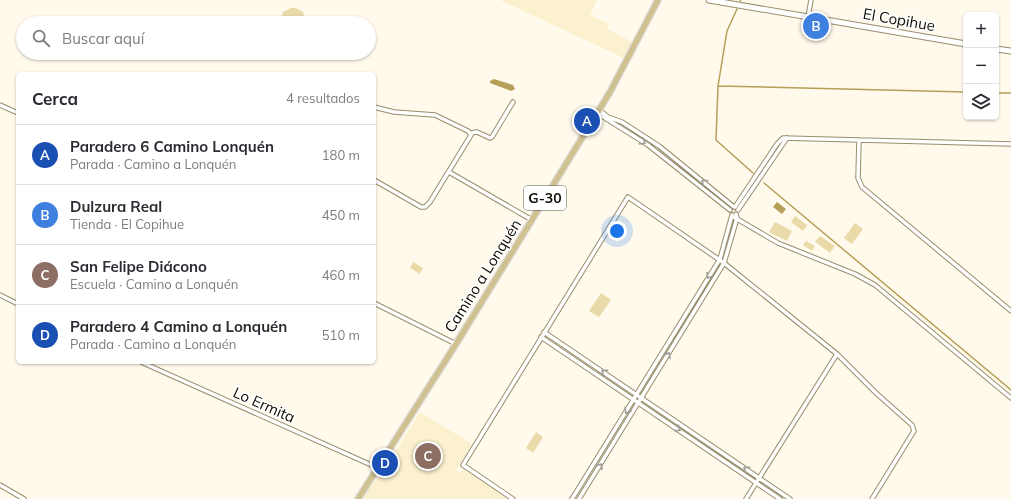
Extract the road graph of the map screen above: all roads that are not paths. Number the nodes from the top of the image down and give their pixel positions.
1 (658, 0) edge
2 (709, 0) edge
3 (811, 0) edge
4 (808, 17) junction
5 (963, 43) edge
6 (999, 49) edge
7 (1011, 51) edge
8 (512, 102) dead end
9 (0, 104) edge
10 (376, 108) edge
11 (16, 112) edge
12 (598, 112) junction
13 (471, 134) junction
14 (859, 140) junction
15 (1011, 144) edge
16 (449, 172) junction
17 (376, 181) edge
18 (734, 212) junction
19 (532, 220) junction
20 (720, 259) junction
21 (724, 263) junction
22 (0, 295) edge
23 (16, 303) edge
24 (376, 304) edge
25 (1011, 311) edge
26 (544, 332) junction
27 (541, 337) junction
28 (456, 344) junction
29 (837, 354) junction
30 (145, 364) edge
31 (637, 394) junction
32 (642, 398) junction
33 (1011, 398) edge
34 (634, 399) junction
35 (639, 402) junction
36 (378, 468) junction
37 (759, 478) junction
38 (756, 483) junction
39 (0, 485) edge
40 (24, 499) edge
41 (358, 499) edge
42 (513, 499) edge
43 (572, 499) edge
44 (579, 499) edge
45 (746, 499) edge
46 (780, 499) edge
47 (790, 499) edge
48 (872, 499) edge

1 - 12 main road, Camino a Lonquén / G-30
2 - 4 main road, El Copihue
3 - 4 street
4 - 5 main road, El Copihue
6 - 7 main road
8 - 13 street
9 - 11 street
10 - 13 street
12 -> 18 street
18 -> 12 street
12 - 19 main road, Camino a Lonquén / G-30
13 - 16 street
14 - 15 street
14 - 18 street
14 - 25 street
16 - 17 street
16 - 19 street
18 - 20 street
18 - 21 street
18 - 33 street
19 - 28 main road, Camino a Lonquén / G-30
20 - 21 street
20 - 26 street
20 -> 31 street
21 - 29 street
32 -> 21 street
22 - 23 street
24 - 28 street
26 - 27 street
31 -> 26 street
27 - 34 street
27 - 42 street
28 - 36 main road, Camino a Lonquén / G-30
29 - 37 street
29 - 48 street
30 - 36 street, Lo Ermita
31 - 32 street
31 - 34 street
32 - 35 street
37 -> 32 street
34 - 35 street
34 -> 43 street
35 -> 38 street
44 -> 35 street
36 - 41 main road, Camino a Lonquén / G-30
37 - 38 street
37 - 47 street
38 - 45 street
38 - 46 street
39 - 40 street

